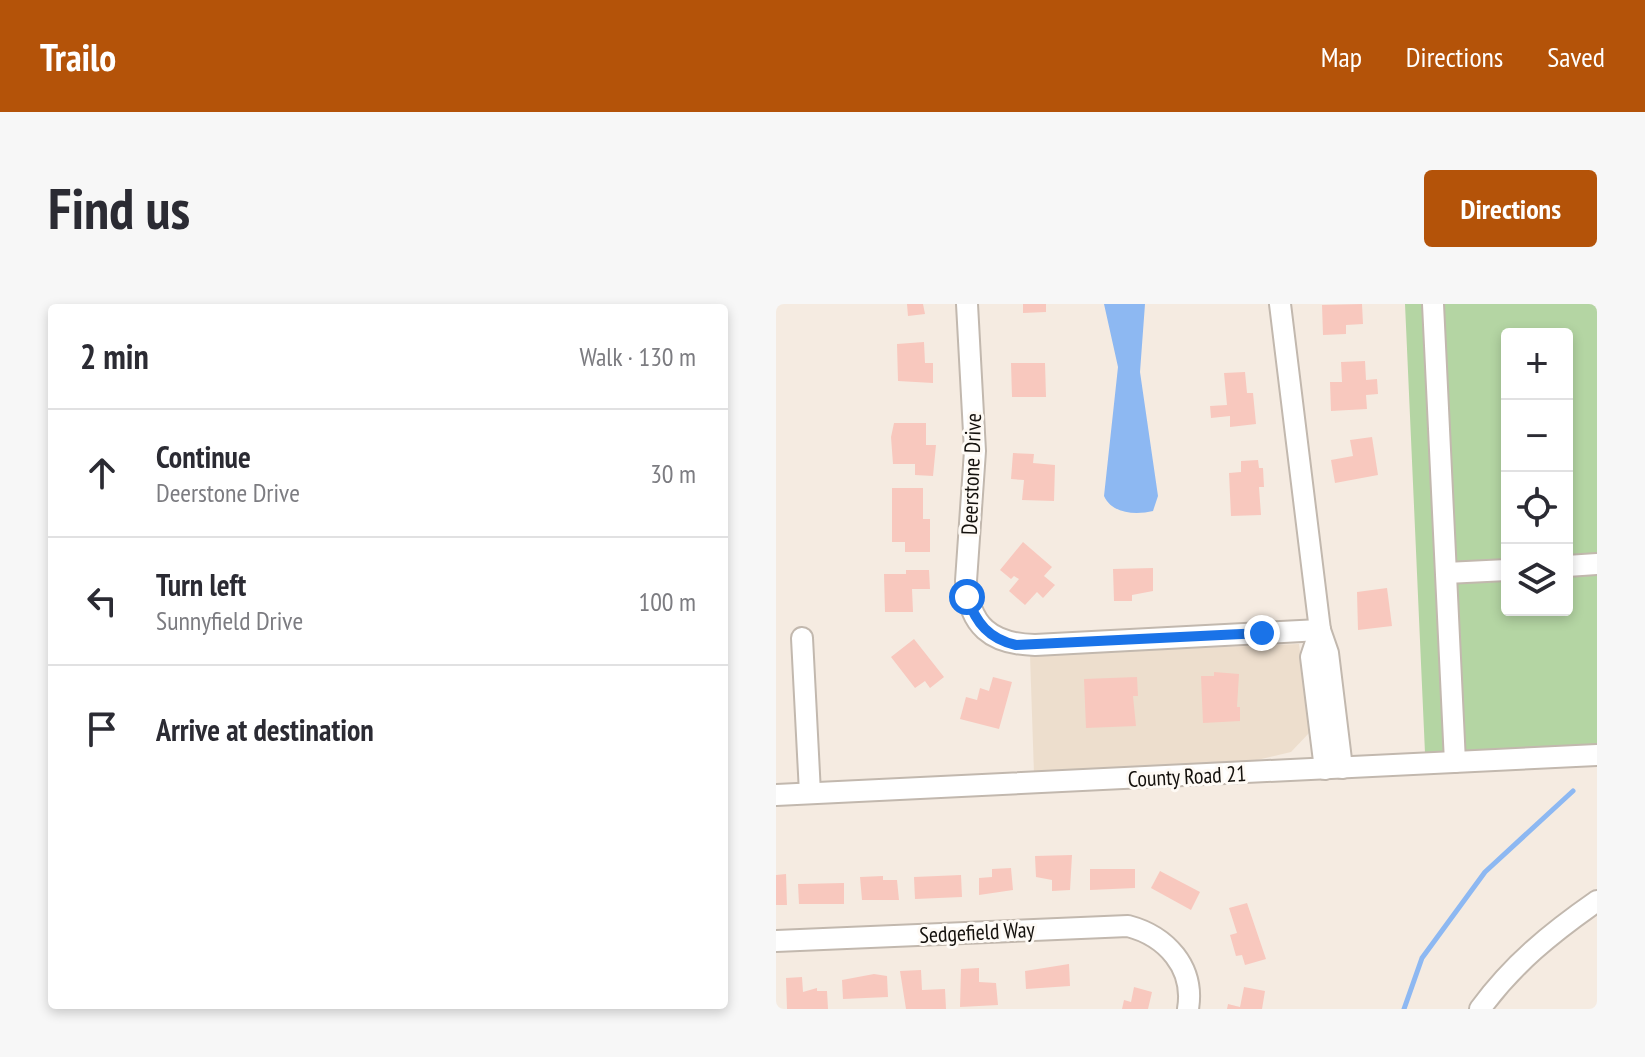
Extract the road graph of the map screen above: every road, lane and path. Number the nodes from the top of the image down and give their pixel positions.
1 (967, 304) edge
2 (1280, 304) edge
3 (1433, 304) edge
4 (1597, 564) edge
5 (1573, 566) edge
6 (1501, 570) edge
7 (1446, 573) junction
8 (1320, 630) junction
9 (802, 638) dead end
10 (1597, 755) edge
11 (1455, 762) junction
12 (1333, 769) junction
13 (810, 793) junction
14 (776, 795) edge
15 (1597, 901) edge
16 (776, 941) edge
17 (1188, 1009) edge
18 (1480, 1009) edge

1 - 8 street, Deerstone Drive
2 - 8 street
3 - 7 street
4 - 5 street
6 - 7 street
7 - 11 street
8 - 12 street
9 - 13 street
10 - 11 street, County Road 21
11 - 12 street, County Road 21
12 - 13 street, County Road 21
13 - 14 street, County Road 21
15 - 18 street
16 - 17 street, Sedgefield Way

